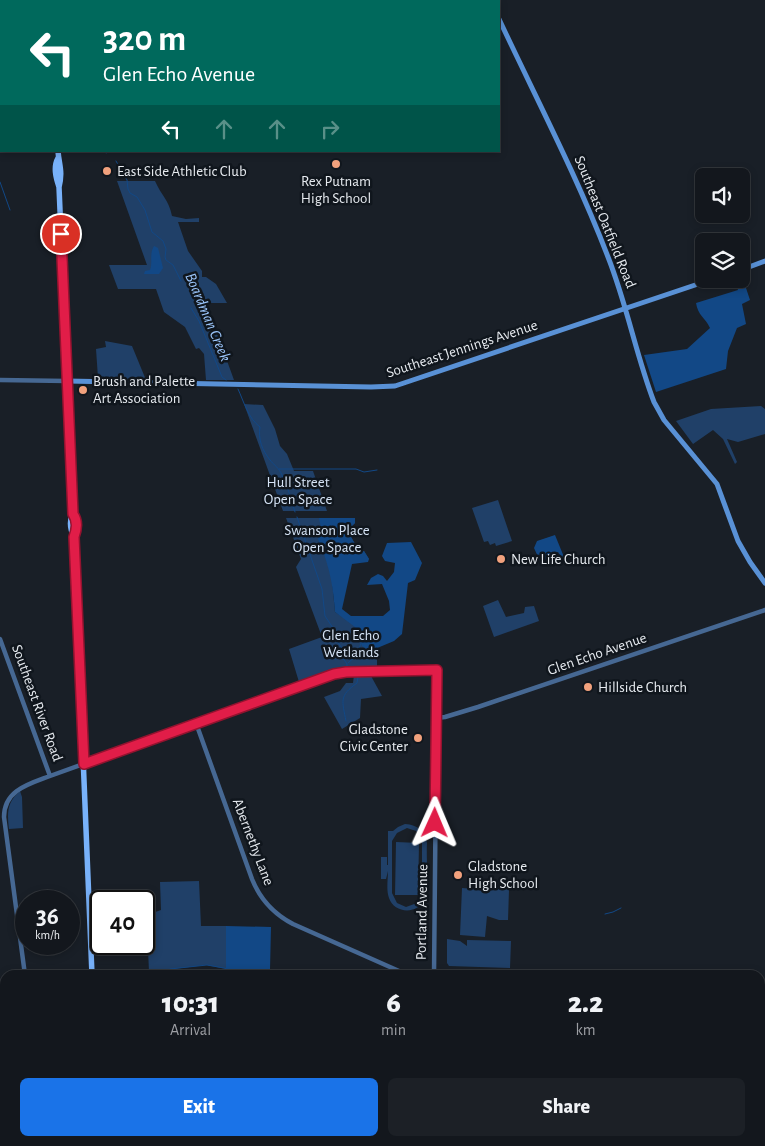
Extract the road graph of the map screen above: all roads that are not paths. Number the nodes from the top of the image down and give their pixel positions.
1 (500, 22) edge
2 (58, 155) edge
3 (765, 261) edge
4 (750, 267) edge
5 (695, 285) edge
6 (625, 308) junction
7 (0, 380) edge
8 (67, 381) junction
9 (765, 583) edge
10 (765, 610) edge
11 (0, 639) edge
12 (436, 718) junction
13 (196, 723) junction
14 (84, 764) junction
15 (50, 776) junction
16 (24, 970) edge
17 (92, 970) edge
18 (397, 970) edge
19 (434, 970) edge

1 - 6 main road, Southeast Oatfield Road
2 - 8 main road
3 - 4 main road
5 - 6 main road, Southeast Jennings Avenue
6 - 8 main road, Southeast Jennings Avenue
6 - 9 main road, Southeast Oatfield Road
7 - 8 street, Southeast Jennings Avenue
8 - 14 main road
10 - 12 street, Glen Echo Avenue
11 - 15 street, Southeast River Road
12 - 13 street, Portland Avenue
12 - 19 street, Portland Avenue
13 - 14 street
13 - 18 street, Abernethy Lane
14 - 15 street
14 - 17 main road
15 - 16 street

